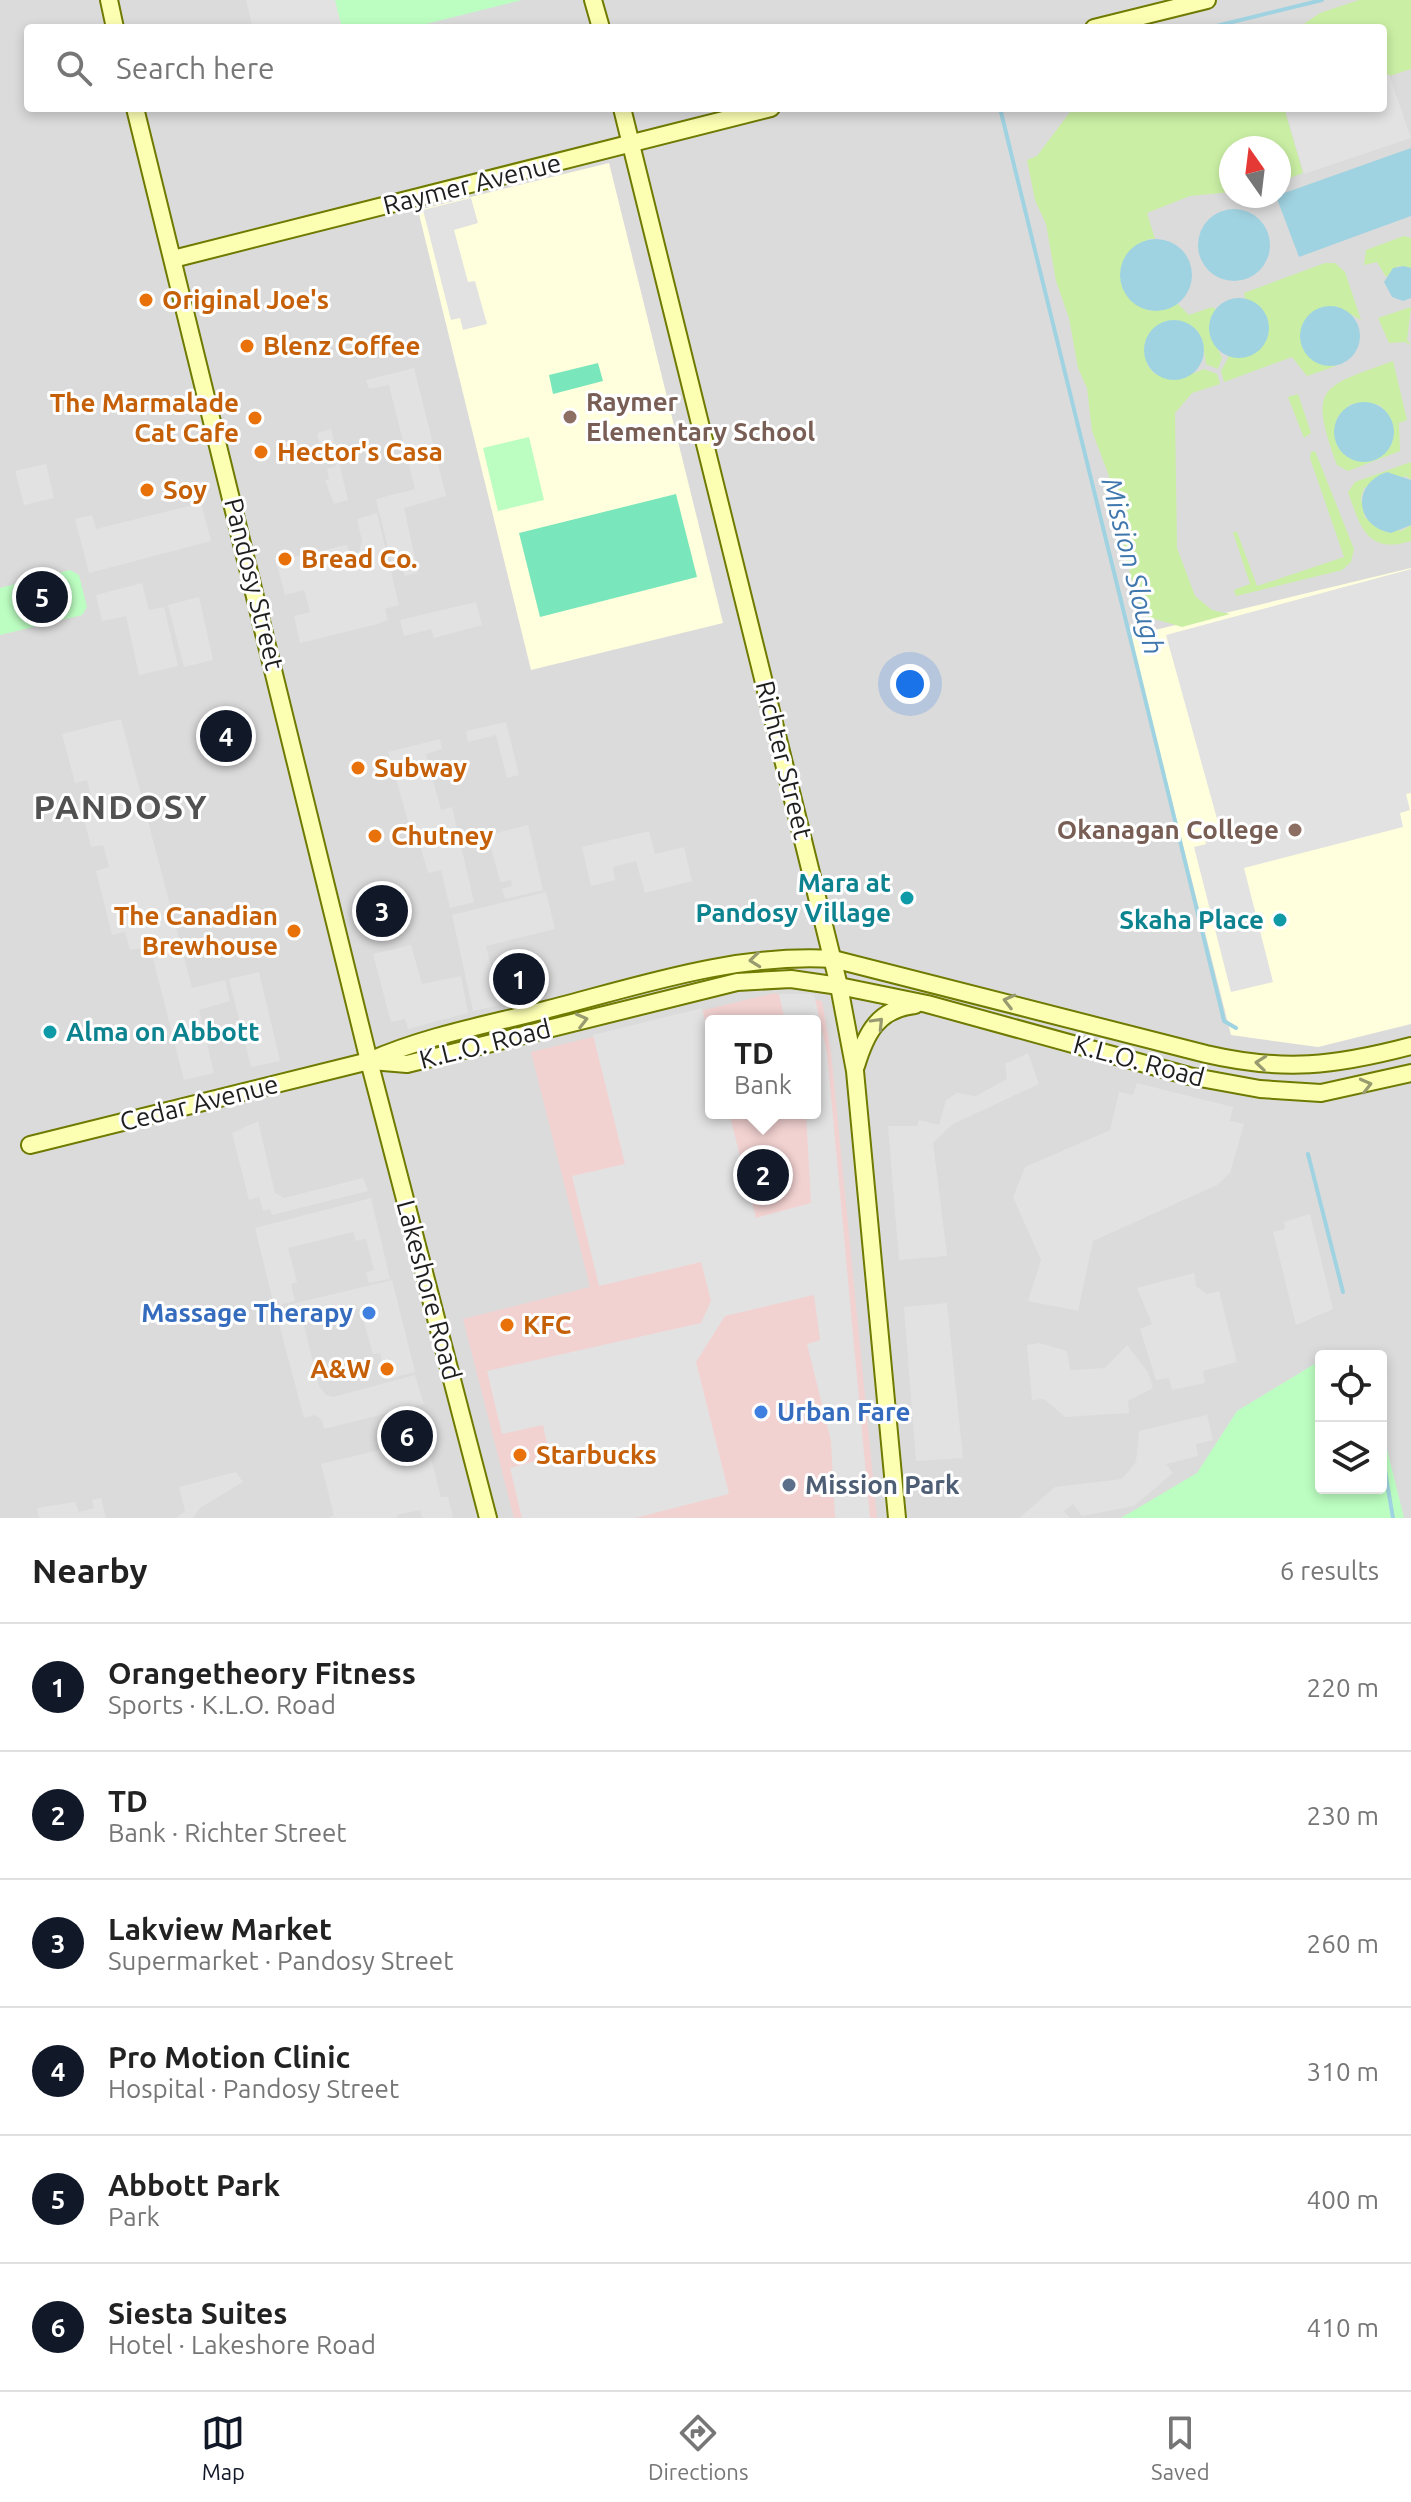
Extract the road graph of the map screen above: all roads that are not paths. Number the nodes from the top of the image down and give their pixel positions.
1 (109, 0) edge
2 (593, 0) edge
3 (1207, 0) edge
4 (114, 24) edge
5 (600, 24) edge
6 (1110, 24) edge
7 (136, 112) edge
8 (623, 112) edge
9 (755, 112) edge
10 (631, 143) junction
11 (173, 259) junction
12 (833, 959) junction
13 (839, 986) junction
14 (927, 1004) junction
15 (1411, 1046) edge
16 (369, 1061) junction
17 (855, 1071) junction
18 (1411, 1073) edge
19 (30, 1145) dead end
20 (488, 1518) edge
21 (897, 1518) edge

1 - 4 street
2 - 5 street
3 - 6 street
7 - 11 street, Pandosy Street
8 - 10 street, Richter Street
9 - 10 street, Raymer Avenue
10 - 11 street, Raymer Avenue
10 - 12 street, Richter Street
11 - 16 street, Pandosy Street
12 - 13 street, Richter Street
15 -> 12 street, K.L.O. Road
12 -> 16 street, K.L.O. Road
13 - 14 street, K.L.O. Road
16 -> 13 street, K.L.O. Road
13 - 17 street, Richter Street
17 -> 14 street
14 -> 18 street, K.L.O. Road
16 - 19 street, Cedar Avenue
16 - 20 street, Lakeshore Road
17 - 21 street, Richter Street

